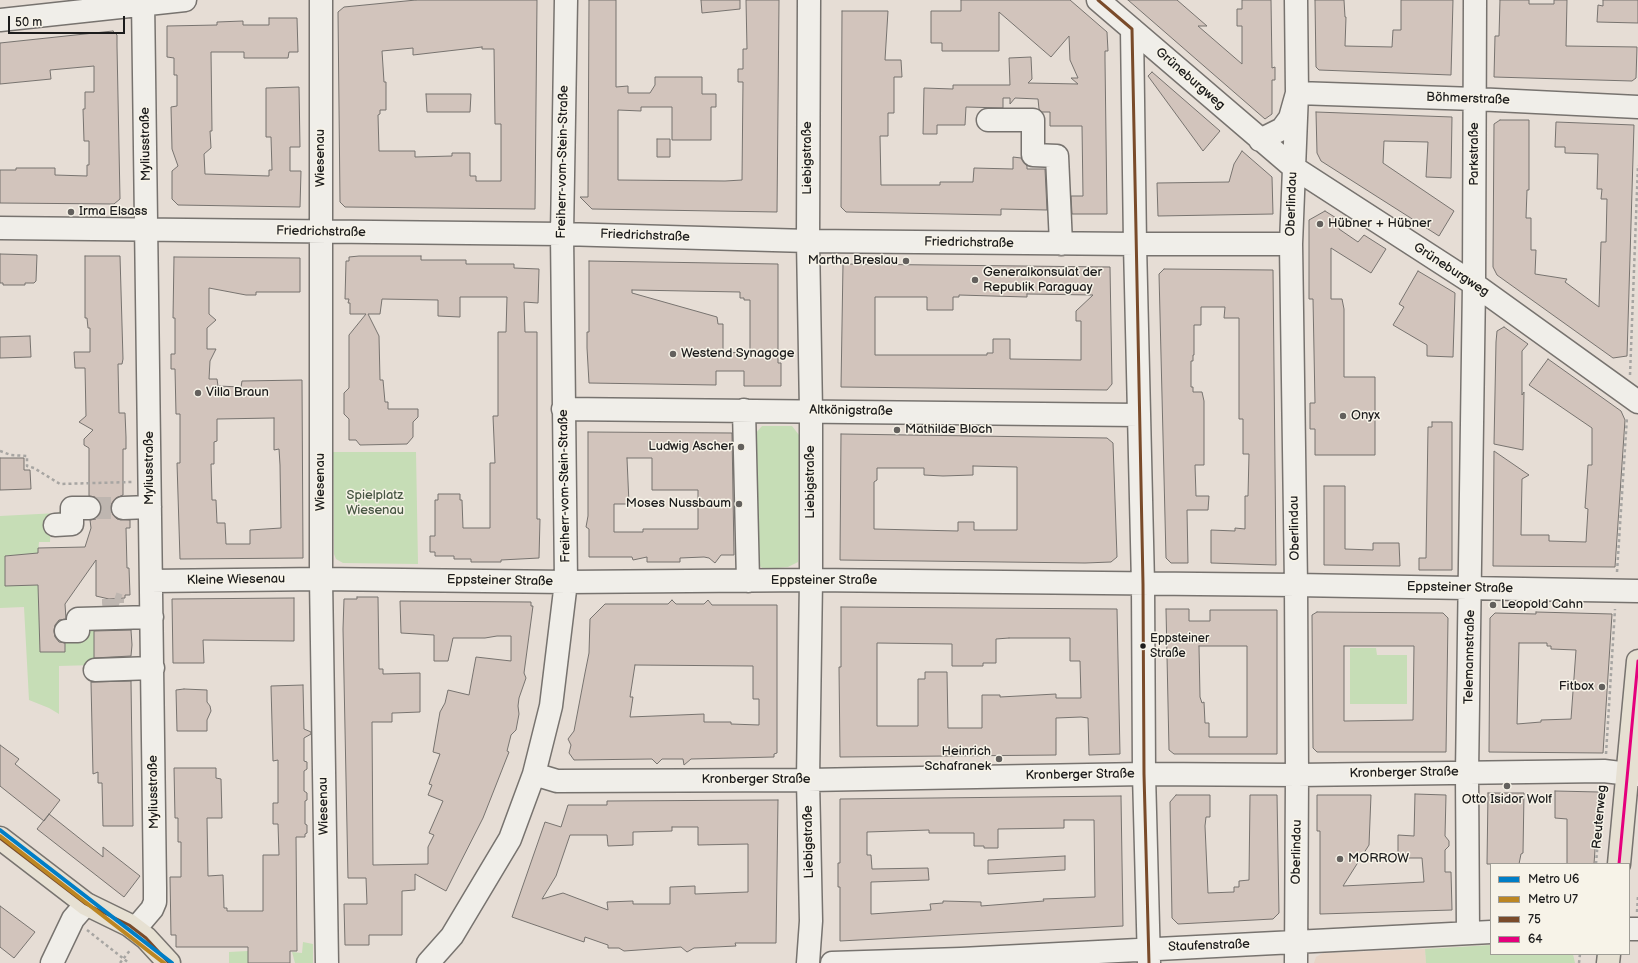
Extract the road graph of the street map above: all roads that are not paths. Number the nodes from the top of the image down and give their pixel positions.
1 (185, 0) edge
2 (321, 0) edge
3 (566, 0) edge
4 (809, 0) edge
5 (1098, 0) edge
6 (1296, 0) edge
7 (1475, 0) edge
8 (143, 2) edge
9 (0, 20) edge
10 (1132, 29) junction
11 (1297, 93) junction
12 (1475, 98) junction
13 (1638, 107) edge
14 (988, 120) dead end
15 (1260, 140) junction
16 (1293, 167) junction
17 (0, 228) edge
18 (148, 230) junction
19 (321, 232) junction
20 (562, 234) junction
21 (808, 241) junction
22 (1061, 244) junction
23 (1134, 244) junction
24 (1291, 244) junction
25 (1474, 284) junction
26 (1638, 402) edge
27 (564, 408) junction
28 (744, 410) junction
29 (811, 411) junction
30 (1138, 415) junction
31 (150, 507) junction
32 (90, 508) tunnel mouth
33 (123, 508) tunnel mouth
34 (55, 525) dead end
35 (321, 579) junction
36 (748, 580) junction
37 (811, 580) junction
38 (151, 581) junction
39 (566, 582) junction
40 (1143, 584) junction
41 (1296, 585) junction
42 (1471, 588) junction
43 (1638, 591) edge
44 (119, 605) tunnel mouth
45 (152, 611) junction
46 (66, 630) dead end
47 (1638, 661) edge
48 (153, 662) junction
49 (96, 664) dead end
50 (1467, 773) junction
51 (534, 774) junction
52 (1144, 774) junction
53 (1298, 774) junction
54 (1633, 774) edge
55 (808, 780) junction
56 (0, 838) edge
57 (1619, 863) edge
58 (86, 904) junction
59 (1490, 932) edge
60 (1468, 933) junction
61 (133, 939) junction
62 (1296, 953) edge
63 (1150, 956) edge
64 (960, 961) edge
65 (52, 963) edge
66 (169, 963) edge
67 (326, 963) edge
68 (428, 963) edge
69 (808, 963) edge
70 (832, 963) edge

1 - 8 street
2 - 19 street, Wiesenau
3 - 20 street, Freiherr-vom-Stein-Straße
4 - 21 street, Liebigstraße
5 - 10 street, Grüneburgweg
6 - 11 street, Oberlindau
7 - 12 street, Parkstraße
8 - 9 street
8 - 18 street, Myliusstraße
10 - 15 street, Grüneburgweg
10 - 23 street
11 - 12 street, Böhmerstraße
11 - 15 street, Oberlindau
11 - 16 street, Oberlindau
12 - 13 street, Böhmerstraße
12 - 25 street, Parkstraße
14 - 22 street
15 - 16 street, Grüneburgweg
16 - 24 street, Oberlindau
16 - 25 street, Grüneburgweg
17 - 18 street, Friedrichstraße
18 - 19 street, Friedrichstraße
18 - 31 street, Myliusstraße
19 - 20 street, Friedrichstraße
19 - 35 street, Wiesenau
20 - 21 street, Friedrichstraße
20 - 27 street, Freiherr-vom-Stein-Straße
21 - 22 street, Friedrichstraße
21 - 29 street, Liebigstraße
22 - 23 street, Friedrichstraße
23 - 24 street, Friedrichstraße
23 - 30 street
24 - 41 street, Oberlindau
25 - 26 street, Grüneburgweg
25 - 42 street, Telemannstraße
27 - 28 street, Altkönigstraße
27 - 39 street, Freiherr-vom-Stein-Straße
28 - 29 street, Altkönigstraße
28 - 36 street
29 - 30 street, Altkönigstraße
29 - 37 street, Liebigstraße
30 - 40 street
31 - 33 street
31 - 38 street, Myliusstraße
32 - 34 street
35 - 38 street, Kleine Wiesenau
35 - 39 street, Eppsteiner Straße
35 - 67 street, Wiesenau
36 - 37 street, Eppsteiner Straße
36 - 39 street, Eppsteiner Straße
37 - 40 street, Eppsteiner Straße
37 - 55 street, Liebigstraße
38 - 45 street, Myliusstraße
39 - 51 street, Freiherr-vom-Stein-Straße
40 - 41 street, Eppsteiner Straße
40 - 52 street
41 - 42 street, Eppsteiner Straße
41 - 53 street, Oberlindau
42 - 43 street, Eppsteiner Straße
42 - 50 street, Telemannstraße
44 - 45 street
45 - 46 street
45 - 48 street, Myliusstraße
47 - 54 main road, Reuterweg
48 - 49 street
48 - 61 street, Myliusstraße
50 - 53 street, Kronberger Straße
50 - 54 street, Kronberger Straße
50 - 60 street, Telemannstraße
51 - 55 street, Kronberger Straße
51 - 68 street, Freiherr-vom-Stein-Straße
52 - 53 street, Kronberger Straße
52 - 55 street, Kronberger Straße
52 - 63 street
53 - 62 street, Oberlindau
54 - 57 main road, Reuterweg
55 - 69 street, Liebigstraße
56 - 58 main road
58 - 61 main road
58 - 65 street
59 - 60 street, Staufenstraße
60 - 62 street, Staufenstraße
61 - 66 main road
62 - 63 street, Staufenstraße
63 - 64 street, Staufenstraße
64 - 70 street, Staufenstraße

